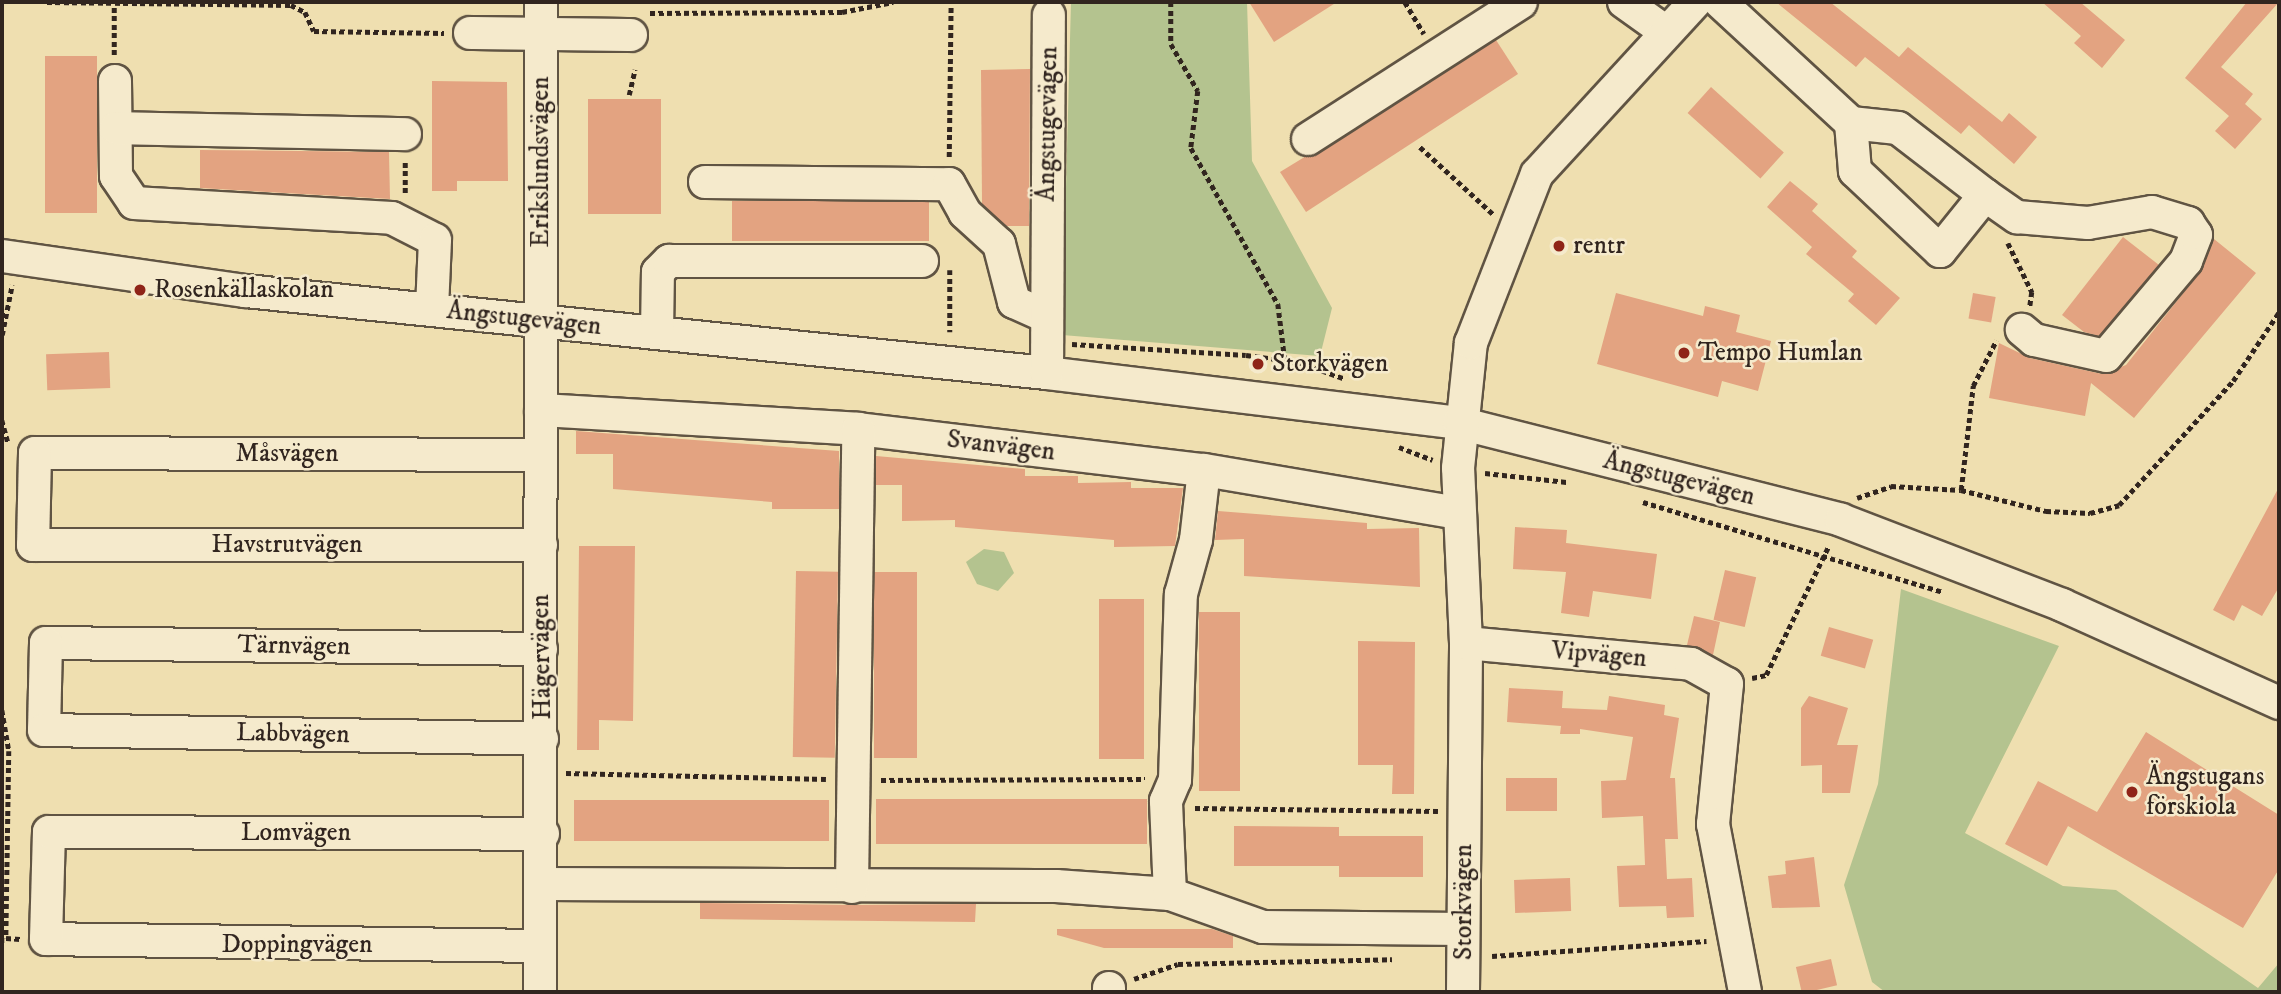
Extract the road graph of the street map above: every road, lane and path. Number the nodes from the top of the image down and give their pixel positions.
1 (47, 2) edge
2 (541, 2) edge
3 (893, 2) edge
4 (912, 2) edge
5 (1012, 2) edge
6 (1171, 2) edge
7 (1405, 2) edge
8 (1521, 2) edge
9 (1624, 2) edge
10 (1695, 2) edge
11 (1720, 2) edge
12 (114, 4) junction
13 (1049, 15) dead end
14 (638, 24) joint
15 (1666, 32) junction
16 (470, 33) joint
17 (541, 34) junction
18 (1438, 55) junction
19 (114, 65) joint
20 (635, 70) dead end
21 (629, 95) dead end
22 (1851, 123) junction
23 (116, 128) junction
24 (405, 134) dead end
25 (1308, 139) dead end
26 (1420, 147) dead end
27 (705, 182) dead end
28 (1979, 202) junction
29 (1500, 217) dead end
30 (922, 261) dead end
31 (7, 269) edge
32 (432, 309) junction
33 (2279, 312) edge
34 (1047, 317) junction
35 (542, 322) junction
36 (2022, 330) junction
37 (657, 333) junction
38 (2, 335) edge
39 (1285, 360) dead end
40 (1047, 373) junction
41 (541, 410) junction
42 (1459, 423) junction
43 (858, 429) junction
44 (540, 454) junction
45 (1204, 470) junction
46 (1961, 490) junction
47 (1458, 513) junction
48 (1841, 520) junction
49 (33, 545) joint
50 (541, 545) junction
51 (1466, 643) junction
52 (541, 649) junction
53 (1727, 684) junction
54 (2279, 703) edge
55 (2, 710) edge
56 (5, 729) edge
57 (44, 730) joint
58 (542, 739) junction
59 (1171, 790) junction
60 (1464, 812) junction
61 (543, 834) junction
62 (543, 884) junction
63 (852, 887) junction
64 (1170, 894) junction
65 (1463, 929) junction
66 (4, 938) edge
67 (53, 943) joint
68 (2, 945) edge
69 (540, 946) junction
70 (540, 992) edge
71 (1463, 992) edge
72 (1745, 992) edge

1 - 12 path
2 - 17 street, Erikslundsvägen
3 - 14 path
4 - 5 path
6 - 39 path
7 - 18 path
8 - 18 street
9 - 15 street
10 - 15 street, Storkvägen
11 - 22 street
12 - 16 path
12 - 19 path
13 - 34 street, Ängstugevägen
14 - 17 street
15 - 42 street, Storkvägen
16 - 17 street
17 - 35 street, Erikslundsvägen
18 - 25 street
19 - 23 street
20 - 21 path
22 - 28 street
22 - 28 street
23 - 24 street
23 - 32 street
26 - 29 path
27 - 34 street
28 - 36 path
28 - 36 street
30 - 37 street
31 - 32 street, Ängstugevägen
31 - 38 path
32 - 35 street, Ängstugevägen
33 - 46 path
34 - 40 street, Ängstugevägen
35 - 37 street, Ängstugevägen
35 - 41 street, Hägervägen
36 - 46 path
37 - 40 street, Ängstugevägen
40 - 42 street, Ängstugevägen
41 - 43 street, Svanvägen
41 - 44 street, Hägervägen
42 - 47 street, Storkvägen
42 - 48 street, Ängstugevägen
43 - 45 street, Svanvägen
43 - 63 street
44 - 49 street, Måsvägen
44 - 50 street, Hägervägen
45 - 47 street, Svanvägen
45 - 59 street
46 - 48 path
47 - 51 street, Storkvägen
48 - 53 path
48 - 54 street, Ängstugevägen
49 - 50 street, Havstrutvägen
50 - 52 street, Hägervägen
51 - 53 street, Vipvägen
51 - 60 street, Storkvägen
52 - 57 street, Tärnvägen
52 - 58 street, Hägervägen
53 - 72 street
55 - 56 path
56 - 66 path
57 - 58 street, Labbvägen
58 - 61 street, Hägervägen
59 - 60 path, Storkvägen
59 - 64 street
60 - 65 street, Storkvägen
61 - 62 street, Hägervägen
61 - 67 street, Lomvägen
62 - 63 street
62 - 69 street, Hägervägen
63 - 64 street
64 - 65 street
65 - 71 street, Storkvägen
66 - 68 path
67 - 69 street, Doppingvägen
69 - 70 street, Hägervägen

